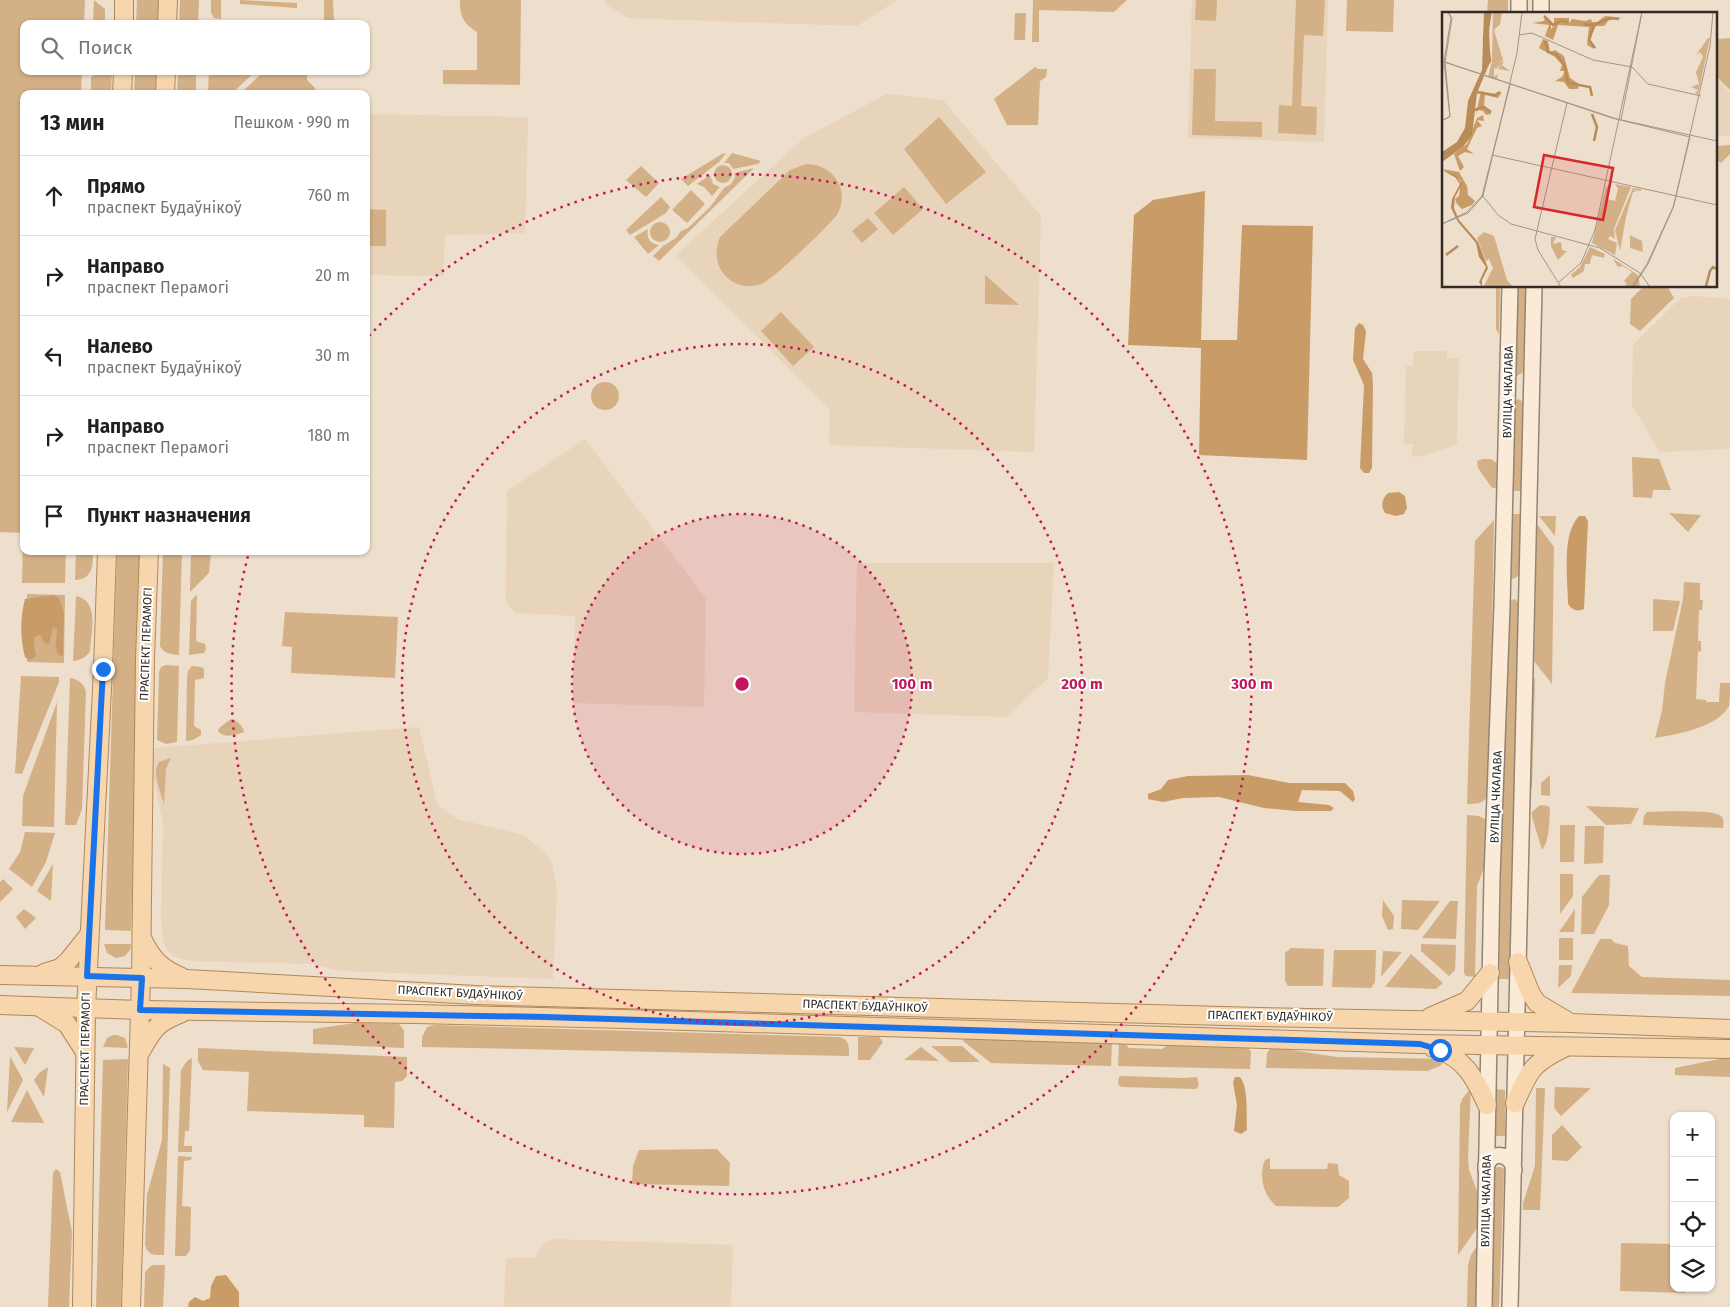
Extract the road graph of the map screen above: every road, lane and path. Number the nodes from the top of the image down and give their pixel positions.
1 (124, 0) edge
2 (168, 0) edge
3 (124, 20) edge
4 (167, 20) edge
5 (123, 75) edge
6 (166, 75) edge
7 (122, 90) edge
8 (165, 90) edge
9 (1510, 288) edge
10 (1534, 288) edge
11 (1531, 390) junction
12 (1508, 391) junction
13 (107, 555) edge
14 (150, 555) edge
15 (1503, 572) junction
16 (1527, 573) junction
17 (1502, 606) junction
18 (1526, 606) junction
19 (88, 936) junction
20 (142, 938) junction
21 (1518, 962) junction
22 (1490, 973) junction
23 (0, 974) edge
24 (38, 975) junction
25 (87, 976) junction
26 (142, 978) junction
27 (188, 979) junction
28 (0, 1005) edge
29 (38, 1006) junction
30 (86, 1009) junction
31 (140, 1010) junction
32 (187, 1011) junction
33 (1422, 1020) junction
34 (1488, 1021) junction
35 (1517, 1022) junction
36 (1572, 1023) junction
37 (1730, 1029) edge
38 (1420, 1044) junction
39 (1488, 1045) junction
40 (1516, 1045) junction
41 (1569, 1045) junction
42 (1730, 1049) edge
43 (85, 1053) junction
44 (139, 1054) junction
45 (1515, 1103) junction
46 (1487, 1105) junction
47 (1486, 1170) junction
48 (1514, 1170) junction
49 (82, 1307) edge
50 (131, 1307) edge
51 (1484, 1307) edge
52 (1510, 1307) edge

1 - 3 main road
2 - 4 main road
5 - 7 main road
6 - 8 main road
9 - 12 main road, ВУЛІЦА ЧКАЛАВА
10 - 11 main road, ВУЛІЦА ЧКАЛАВА
11 - 12 main road
11 - 16 main road, ВУЛІЦА ЧКАЛАВА
12 - 15 main road, ВУЛІЦА ЧКАЛАВА
13 - 19 main road, ПРАСПЕКТ ПЕРАМОГІ
14 - 20 main road, ПРАСПЕКТ ПЕРАМОГІ
15 - 16 main road
15 - 17 main road, ВУЛІЦА ЧКАЛАВА
16 - 18 main road, ВУЛІЦА ЧКАЛАВА
17 - 18 main road
17 - 22 main road, ВУЛІЦА ЧКАЛАВА
18 - 21 main road, ВУЛІЦА ЧКАЛАВА
19 - 24 main road
19 - 25 main road, ПРАСПЕКТ ПЕРАМОГІ
20 - 26 main road, ПРАСПЕКТ ПЕРАМОГІ
20 - 27 main road
21 - 35 main road, ВУЛІЦА ЧКАЛАВА
21 - 36 main road
22 - 33 main road
22 - 34 main road, ВУЛІЦА ЧКАЛАВА
23 - 24 main road, ПРАСПЕКТ БУДАЎНІКОЎ
24 - 25 main road, ПРАСПЕКТ БУДАЎНІКОЎ
25 - 26 main road, ПРАСПЕКТ БУДАЎНІКОЎ
25 - 30 main road, ПРАСПЕКТ ПЕРАМОГІ
26 - 27 main road, ПРАСПЕКТ БУДАЎНІКОЎ
26 - 31 main road, ПРАСПЕКТ ПЕРАМОГІ
27 - 33 main road, ПРАСПЕКТ БУДАЎНІКОЎ
28 - 29 main road, ПРАСПЕКТ БУДАЎНІКОЎ
29 - 30 main road, ПРАСПЕКТ БУДАЎНІКОЎ
29 - 43 main road
30 - 31 main road, ПРАСПЕКТ БУДАЎНІКОЎ
30 - 43 main road, ПРАСПЕКТ ПЕРАМОГІ
31 - 32 main road, ПРАСПЕКТ БУДАЎНІКОЎ
31 - 44 main road, ПРАСПЕКТ ПЕРАМОГІ
32 - 38 main road, ПРАСПЕКТ БУДАЎНІКОЎ
32 - 44 main road
33 - 34 main road, ПРАСПЕКТ БУДАЎНІКОЎ
34 - 35 main road, ПРАСПЕКТ БУДАЎНІКОЎ
34 - 39 main road, ВУЛІЦА ЧКАЛАВА
35 - 36 main road, ПРАСПЕКТ БУДАЎНІКОЎ
35 - 40 main road, ВУЛІЦА ЧКАЛАВА
36 - 37 main road, ПРАСПЕКТ БУДАЎНІКОЎ
38 - 39 main road, ПРАСПЕКТ БУДАЎНІКОЎ
38 - 46 main road
39 - 40 main road, ПРАСПЕКТ БУДАЎНІКОЎ
39 - 46 main road, ВУЛІЦА ЧКАЛАВА
40 - 41 main road, ПРАСПЕКТ БУДАЎНІКОЎ
40 - 45 main road, ВУЛІЦА ЧКАЛАВА
41 - 42 main road, ПРАСПЕКТ БУДАЎНІКОЎ
41 - 45 main road
43 - 49 main road, ПРАСПЕКТ ПЕРАМОГІ
44 - 50 main road, ПРАСПЕКТ ПЕРАМОГІ
45 - 48 main road, ВУЛІЦА ЧКАЛАВА
46 - 47 main road, ВУЛІЦА ЧКАЛАВА
47 - 48 main road
47 - 51 main road, ВУЛІЦА ЧКАЛАВА
48 - 52 main road, ВУЛІЦА ЧКАЛАВА

